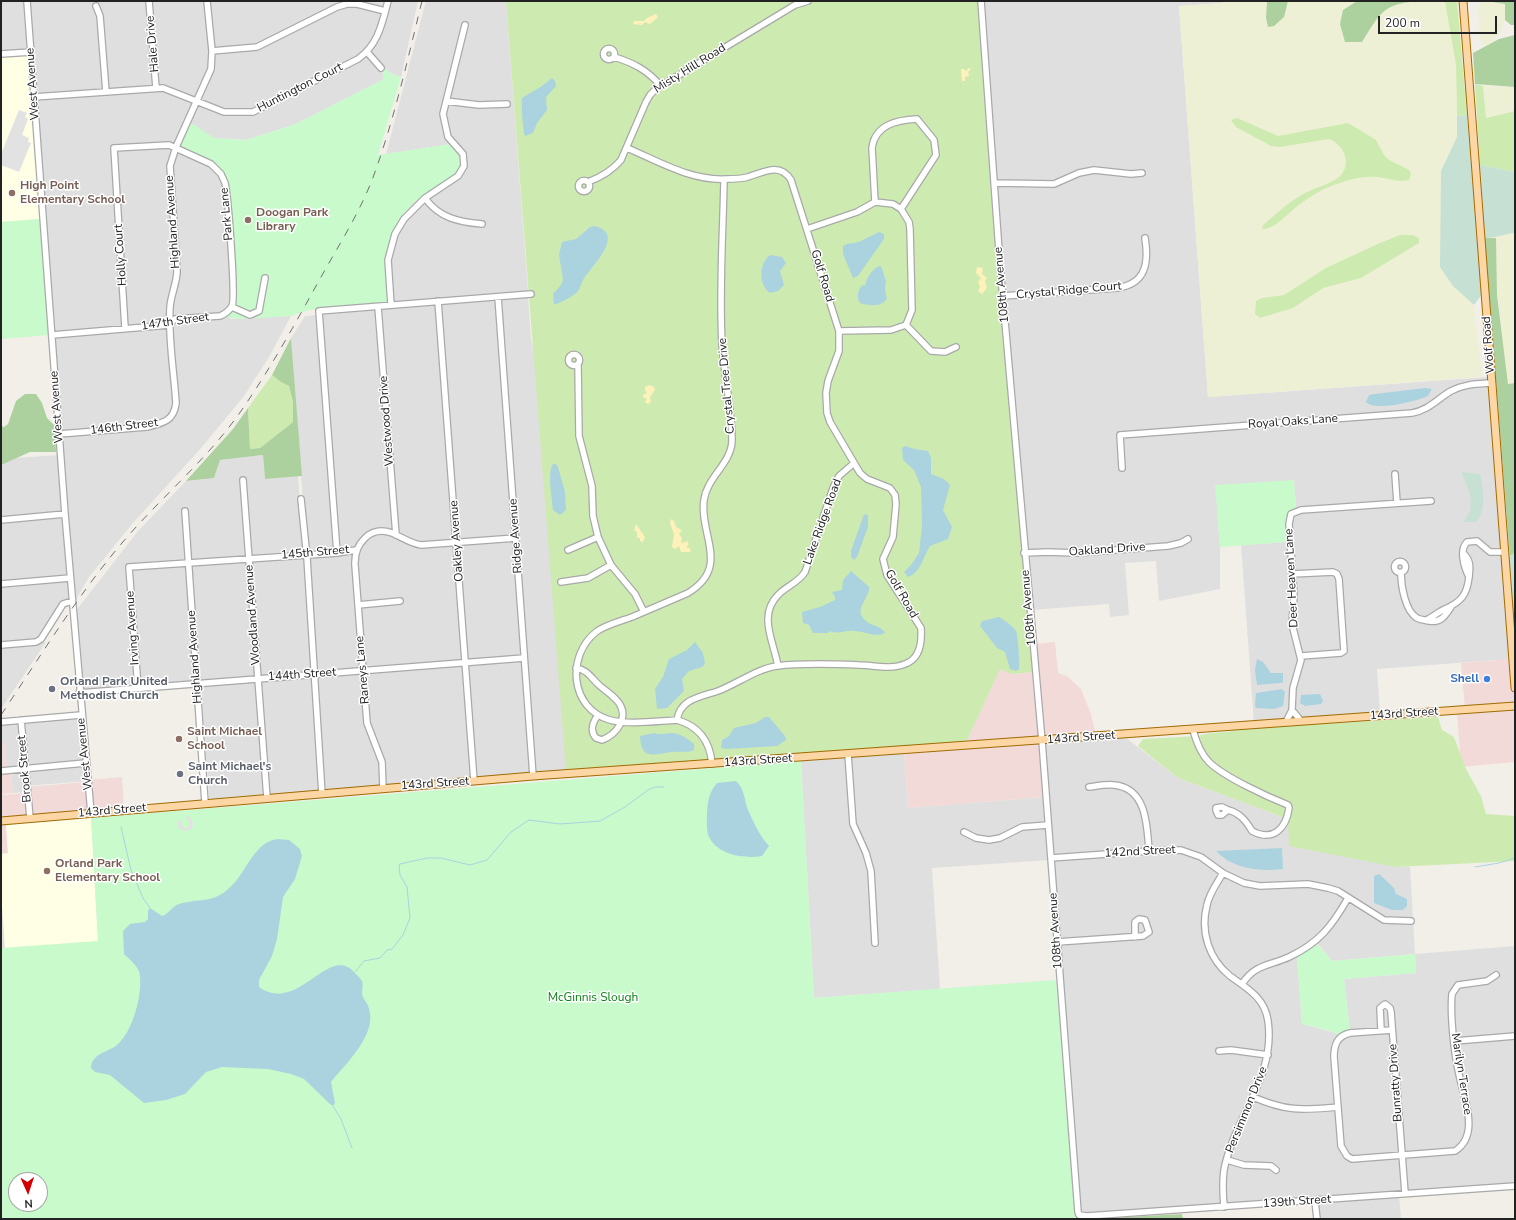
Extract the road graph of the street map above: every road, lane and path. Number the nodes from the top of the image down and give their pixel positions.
1 (27, 1) edge
2 (149, 1) edge
3 (207, 1) edge
4 (388, 1) edge
5 (808, 1) edge
6 (981, 1) edge
7 (1463, 1) edge
8 (96, 6) dead end
9 (385, 11) junction
10 (465, 25) dead end
11 (212, 51) junction
12 (31, 52) junction
13 (367, 52) junction
14 (1, 54) edge
15 (614, 57) dead end
16 (381, 68) dead end
17 (661, 86) junction
18 (156, 88) junction
19 (106, 92) junction
20 (34, 97) junction
21 (197, 100) junction
22 (446, 101) junction
23 (507, 104) dead end
24 (176, 148) junction
25 (627, 148) junction
26 (1142, 173) dead end
27 (724, 180) junction
28 (588, 182) dead end
29 (994, 183) junction
30 (425, 198) junction
31 (875, 202) junction
32 (901, 209) junction
33 (482, 224) dead end
34 (807, 229) junction
35 (1145, 238) dead end
36 (264, 278) dead end
37 (531, 294) dead end
38 (1003, 296) junction
39 (498, 297) junction
40 (438, 301) junction
41 (378, 306) junction
42 (391, 306) junction
43 (232, 307) junction
44 (169, 325) junction
45 (906, 325) junction
46 (125, 328) junction
47 (839, 331) junction
48 (52, 335) junction
49 (956, 347) dead end
50 (578, 364) dead end
51 (1491, 383) junction
52 (176, 403) joint
53 (59, 434) junction
54 (853, 464) junction
55 (1122, 468) dead end
56 (1395, 474) dead end
57 (243, 480) dead end
58 (301, 499) dead end
59 (1431, 501) dead end
60 (1397, 503) junction
61 (185, 511) dead end
62 (65, 514) junction
63 (1, 520) edge
64 (396, 535) junction
65 (516, 538) junction
66 (598, 538) junction
67 (1188, 539) dead end
68 (457, 542) junction
69 (356, 550) junction
70 (568, 550) dead end
71 (1505, 552) junction
72 (337, 553) junction
73 (1024, 553) junction
74 (305, 554) junction
75 (249, 558) junction
76 (189, 562) junction
77 (611, 564) junction
78 (129, 567) joint
79 (1401, 573) dead end
80 (1292, 574) junction
81 (70, 578) junction
82 (561, 582) dead end
83 (1, 584) edge
84 (72, 600) junction
85 (400, 601) dead end
86 (358, 605) junction
87 (644, 612) junction
88 (1, 645) edge
89 (1301, 656) junction
90 (524, 658) junction
91 (465, 663) junction
92 (778, 666) junction
93 (576, 668) junction
94 (363, 671) junction
95 (314, 674) junction
96 (258, 679) junction
97 (197, 684) junction
98 (138, 688) junction
99 (1515, 688) edge
100 (79, 692) junction
101 (1515, 706) edge
102 (1292, 710) junction
103 (81, 715) junction
104 (598, 715) junction
105 (21, 720) junction
106 (677, 720) junction
107 (622, 721) junction
108 (1, 722) edge
109 (1286, 722) junction
110 (1301, 722) junction
111 (1192, 730) junction
112 (1042, 740) junction
113 (848, 754) junction
114 (86, 763) junction
115 (712, 764) junction
116 (25, 769) junction
117 (1, 771) edge
118 (533, 776) junction
119 (474, 781) junction
120 (1089, 787) dead end
121 (383, 788) junction
122 (322, 794) junction
123 (267, 798) junction
124 (206, 803) junction
125 (1228, 810) dead end
126 (91, 812) junction
127 (30, 818) junction
128 (1, 821) edge
129 (1048, 825) junction
130 (964, 832) dead end
131 (1149, 851) junction
132 (1051, 858) junction
133 (1223, 873) junction
134 (1348, 898) junction
135 (1410, 921) dead end
136 (1135, 937) dead end
137 (1057, 942) junction
138 (875, 943) dead end
139 (1496, 975) dead end
140 (1242, 984) junction
141 (1381, 1030) junction
142 (1392, 1030) junction
143 (1515, 1036) edge
144 (1455, 1041) junction
145 (1219, 1051) dead end
146 (1268, 1055) junction
147 (1253, 1097) junction
148 (1338, 1107) junction
149 (1402, 1156) junction
150 (1227, 1160) junction
151 (1276, 1170) dead end
152 (1515, 1186) edge
153 (1405, 1193) junction
154 (1315, 1201) junction
155 (1224, 1207) junction
156 (1079, 1215) joint
157 (1316, 1219) edge

1 - 12 street, West Avenue
2 - 18 street, Hale Drive
3 - 11 street, Highland Avenue
4 - 9 street, Huntington Court
5 - 17 street, Misty Hill Road
6 - 29 street, 108th Avenue
7 - 51 main road, Wolf Road
8 - 19 street
9 - 11 street
9 - 13 street, Huntington Court
10 - 22 street
11 - 21 street, Highland Avenue
12 - 14 street
12 - 20 street, West Avenue
13 - 16 street
13 - 21 street, Huntington Court
15 - 17 street
17 - 25 street, Misty Hill Road
18 - 19 street, Huntington Court
18 - 21 street, Huntington Court
19 - 20 street, Huntington Court
20 - 48 street, West Avenue
21 - 24 street, Highland Avenue
22 - 23 street
22 - 30 street
24 - 43 street, Park Lane
24 - 44 street, Highland Avenue
24 - 46 street, Holly Court
25 - 27 street
25 - 28 street, Misty Hill Road
26 - 29 street
27 - 34 street, Golf Road
27 - 87 street, Crystal Tree Drive
29 - 38 street, 108th Avenue
30 - 33 street
30 - 42 street
31 - 32 street
31 - 32 street
31 - 34 street
32 - 45 street
34 - 47 street, Golf Road
35 - 38 street, Crystal Ridge Court
36 - 43 street
37 - 39 street
38 - 73 street, 108th Avenue
39 - 40 street
39 - 65 street, Ridge Avenue
40 - 42 street
40 - 68 street, Oakley Avenue
41 - 42 street
41 - 64 street, Westwood Drive
41 - 72 street
43 - 44 street, 147th Street
44 - 46 street, 147th Street
44 - 52 street, Highland Avenue
45 - 47 street
45 - 49 street
46 - 48 street, 147th Street
47 - 54 street, Golf Road
48 - 53 street, West Avenue
50 - 66 street
51 - 55 street, Royal Oaks Lane
51 - 71 main road, Wolf Road
52 - 53 street, 146th Street
53 - 62 street, West Avenue
54 - 92 street, Lake Ridge Road
54 - 92 street, Golf Road
56 - 60 street
57 - 75 street, Woodland Avenue
58 - 74 street
59 - 60 street, Deer Heaven Lane
60 - 80 street, Deer Heaven Lane
61 - 76 street, Highland Avenue
62 - 63 street
62 - 81 street, West Avenue
64 - 68 street, 145th Street
64 - 69 street, 145th Street
65 - 68 street, 145th Street
65 - 90 street, Ridge Avenue
66 - 70 street
66 - 77 street
67 - 73 street, Oakland Drive
68 - 91 street, Oakley Avenue
69 - 72 street, 145th Street
69 - 86 street, Raneys Lane
71 - 79 street
71 - 99 main road, Wolf Road
72 - 74 street, 145th Street
73 - 112 street, 108th Avenue
74 - 75 street, 145th Street
74 - 95 street
75 - 76 street, 145th Street
75 - 96 street, Woodland Avenue
76 - 78 street, 145th Street
76 - 97 street, Highland Avenue
77 - 82 street
77 - 87 street
78 - 98 street, Irving Avenue
80 - 89 street, Deer Heaven Lane
80 - 89 street
81 - 83 street
81 - 84 street, West Avenue
84 - 88 street
84 - 100 street, West Avenue
85 - 86 street
86 - 94 street, Raneys Lane
87 - 93 street, Crystal Tree Drive
89 - 102 street, Deer Heaven Lane
90 - 91 street, 144th Street
90 - 118 street, Ridge Avenue
91 - 94 street, 144th Street
91 - 119 street, Oakley Avenue
92 - 106 street, Golf Road
93 - 104 street, Crystal Tree Drive
93 - 107 street
94 - 95 street, 144th Street
94 - 121 street, Raneys Lane
95 - 96 street, 144th Street
95 - 122 street
96 - 97 street, 144th Street
96 - 123 street, Woodland Avenue
97 - 98 street, 144th Street
97 - 124 street, Highland Avenue
98 - 100 street, 144th Street
100 - 103 street, West Avenue
101 - 110 main road, 143rd Street
102 - 109 street, Deer Heaven Lane
102 - 110 street
103 - 105 street
103 - 114 street, West Avenue
104 - 107 street, Crystal Tree Drive
104 - 107 street
105 - 108 street
105 - 116 street, Brook Street
106 - 107 street, Crystal Tree Drive
106 - 115 street, Crystal Tree Drive
109 - 110 main road, 143rd Street
109 - 111 main road, 143rd Street
111 - 112 main road, 143rd Street
111 - 125 street
112 - 113 main road, 143rd Street
112 - 129 street, 108th Avenue
113 - 115 main road, 143rd Street
113 - 138 street
114 - 116 street
114 - 126 street, West Avenue
115 - 118 main road, 143rd Street
116 - 117 street
116 - 127 street, Brook Street
118 - 119 main road, 143rd Street
119 - 121 main road, 143rd Street
120 - 131 street
121 - 122 main road, 143rd Street
122 - 123 main road, 143rd Street
123 - 124 main road, 143rd Street
124 - 126 main road, 143rd Street
126 - 127 main road, 143rd Street
127 - 128 main road, 143rd Street
129 - 130 street
129 - 132 street, 108th Avenue
131 - 132 street, 142nd Street
131 - 133 street, 142nd Street
132 - 137 street, 108th Avenue
133 - 134 street, 142nd Street
133 - 140 street, Persimmon Drive
134 - 135 street, 142nd Street
134 - 140 street
136 - 137 street
137 - 156 street, 108th Avenue
139 - 144 street, Marilyn Terrace
140 - 146 street, Persimmon Drive
141 - 142 street
141 - 142 street, Bunratty Drive
141 - 148 street
142 - 149 street, Bunratty Drive
143 - 144 street
144 - 149 street, Marilyn Terrace
145 - 146 street
146 - 147 street, Persimmon Drive
147 - 148 street
147 - 150 street, Persimmon Drive
148 - 149 street, Marilyn Terrace
149 - 153 street, Bunratty Drive
150 - 151 street
150 - 155 street, Persimmon Drive
152 - 153 street, 139th Street
153 - 154 street, 139th Street
154 - 155 street, 139th Street
154 - 157 street
155 - 156 street, 139th Street

